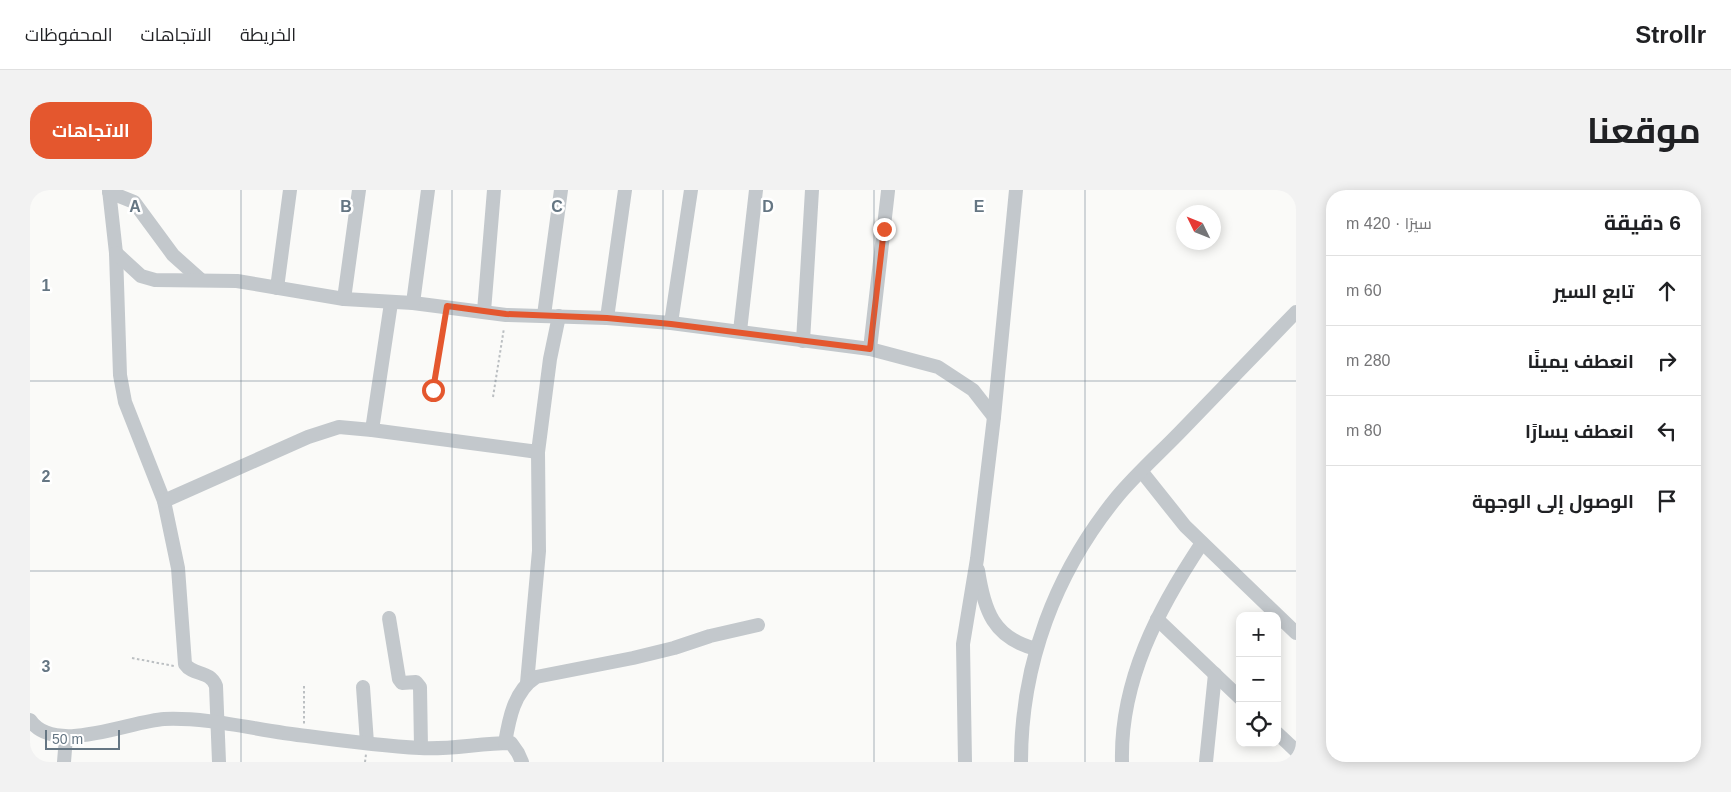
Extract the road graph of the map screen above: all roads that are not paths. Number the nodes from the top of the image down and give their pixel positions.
1 (290, 190) edge
2 (359, 190) edge
3 (428, 190) edge
4 (494, 190) edge
5 (561, 190) edge
6 (625, 190) edge
7 (691, 190) edge
8 (756, 190) edge
9 (812, 190) edge
10 (1016, 190) edge
11 (109, 191) edge
12 (888, 191) edge
13 (116, 253) junction
14 (201, 280) junction
15 (277, 288) junction
16 (344, 299) junction
17 (391, 303) junction
18 (413, 303) junction
19 (484, 311) junction
20 (1296, 312) edge
21 (544, 315) junction
22 (559, 316) junction
23 (607, 318) junction
24 (671, 324) junction
25 (740, 331) junction
26 (803, 341) junction
27 (870, 349) junction
28 (994, 418) junction
29 (372, 430) junction
30 (538, 452) junction
31 (1142, 472) junction
32 (164, 501) junction
33 (1202, 543) junction
34 (977, 559) junction
35 (389, 618) dead end
36 (1157, 618) junction
37 (758, 625) dead end
38 (1296, 633) edge
39 (1036, 649) junction
40 (1215, 674) junction
41 (527, 683) junction
42 (363, 687) dead end
43 (1236, 694) edge
44 (30, 722) edge
45 (219, 724) junction
46 (66, 737) junction
47 (1281, 737) edge
48 (367, 743) junction
49 (505, 743) junction
50 (421, 748) junction
51 (1296, 751) edge
52 (64, 762) edge
53 (220, 762) edge
54 (522, 762) edge
55 (965, 762) edge
56 (1021, 762) edge
57 (1122, 762) edge
58 (1206, 762) edge

1 - 15 street
2 - 16 street
3 - 18 street
4 - 19 street
5 - 21 street
6 - 23 street
7 - 24 street
8 - 25 street
9 - 26 street
10 - 28 street
11 - 13 street
11 - 14 street
12 - 27 street
13 - 14 street
13 - 32 street
14 - 15 street
15 - 16 street
16 - 17 street
17 - 18 street
17 - 29 street
18 - 19 street
19 - 21 street
20 - 31 street
21 - 22 street
22 - 23 street
22 - 30 street
23 - 24 street
24 - 25 street
25 - 26 street
26 - 27 street
27 - 28 street
28 - 34 street
29 - 30 street
29 - 32 street
30 - 41 street
31 - 33 street
31 - 39 street
32 - 45 street
33 - 36 street
33 - 38 street
34 - 39 street
34 - 55 street
35 - 50 street
36 - 40 street
36 - 57 street
37 - 41 street
39 - 56 street
40 - 43 street
40 - 58 street
41 - 49 street
42 - 48 street
44 - 46 street
45 - 46 street
45 - 48 street
45 - 53 street
46 - 52 street
47 - 51 street
48 - 50 street
49 - 50 street
49 - 54 street

